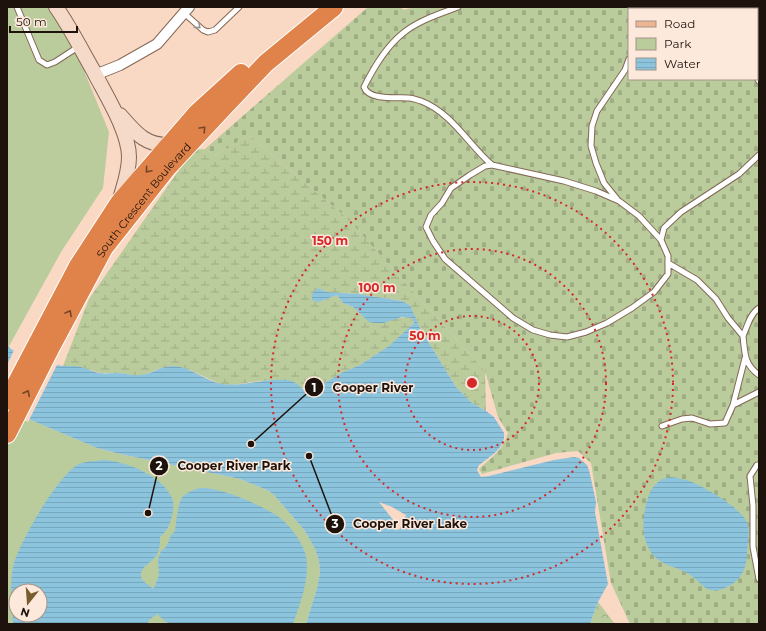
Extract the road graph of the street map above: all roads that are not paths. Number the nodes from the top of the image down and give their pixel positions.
1 (17, 7) edge
2 (56, 7) edge
3 (239, 7) edge
4 (323, 7) edge
5 (458, 7) edge
6 (186, 10) edge
7 (80, 46) junction
8 (628, 63) edge
9 (95, 75) junction
10 (112, 106) junction
11 (170, 145) junction
12 (759, 155) edge
13 (492, 165) junction
14 (619, 201) junction
15 (119, 203) junction
16 (661, 240) junction
17 (668, 263) junction
18 (759, 308) edge
19 (743, 336) junction
20 (44, 345) junction
21 (745, 358) junction
22 (759, 375) edge
23 (759, 392) edge
24 (7, 401) edge
25 (733, 405) junction
26 (662, 426) dead end
27 (8, 431) edge
28 (759, 465) edge
29 (759, 579) edge

1 - 7 lane
2 - 7 street
6 -> 3 lane
4 - 11 highway, South Crescent Boulevard
20 -> 4 highway, South Crescent Boulevard
5 - 13 lane
6 - 9 street
7 - 9 street
8 - 14 lane
9 - 10 street
10 - 11 street
10 - 15 street
11 -> 15 highway, South Crescent Boulevard
12 - 16 lane
13 - 14 lane
13 - 17 lane
14 - 16 lane
15 - 20 highway, South Crescent Boulevard
16 - 17 lane
17 - 19 lane
18 - 19 lane
19 - 21 lane
20 - 24 highway, South Crescent Boulevard
27 -> 20 highway, South Crescent Boulevard
21 - 22 lane
21 - 25 lane
23 - 25 lane
25 - 26 lane
28 - 29 lane

